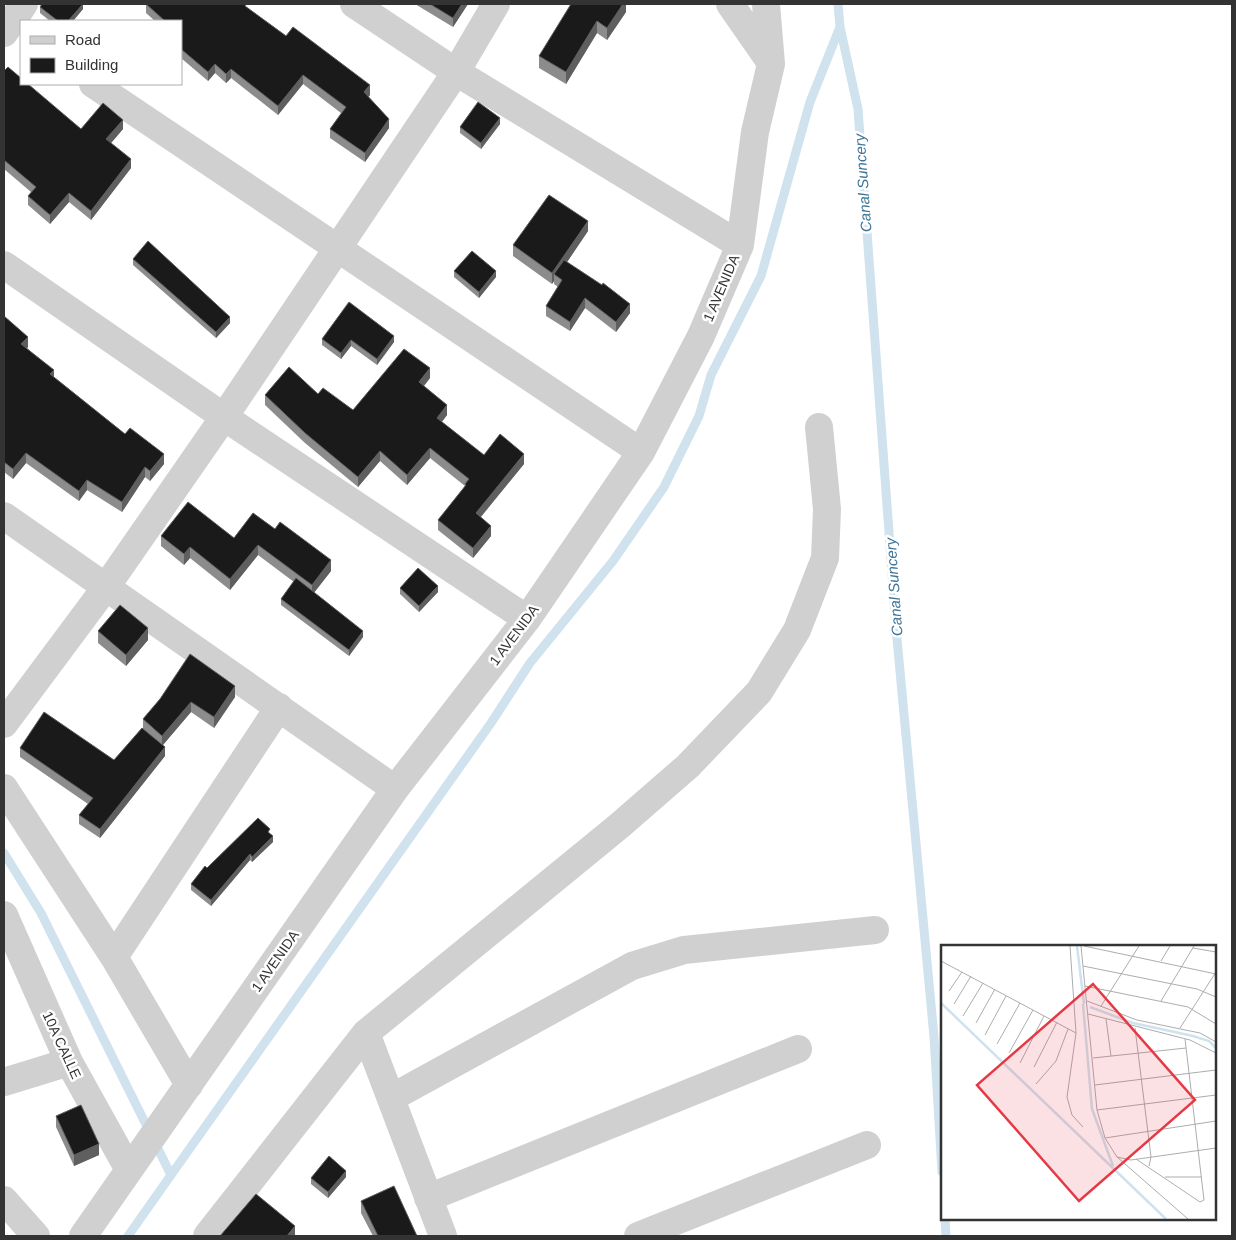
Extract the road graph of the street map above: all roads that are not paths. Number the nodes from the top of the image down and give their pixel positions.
1 (24, 4) edge
2 (354, 4) edge
3 (496, 4) edge
4 (730, 4) edge
5 (766, 4) edge
6 (9, 30) edge
7 (771, 64) junction
8 (456, 72) junction
9 (93, 85) edge
10 (740, 244) junction
11 (337, 248) junction
12 (4, 265) edge
13 (224, 416) junction
14 (819, 427) dead end
15 (641, 452) junction
16 (4, 516) edge
17 (106, 587) junction
18 (527, 619) junction
19 (279, 707) junction
20 (4, 724) edge
21 (4, 788) edge
22 (395, 789) junction
23 (4, 915) edge
24 (876, 930) dead end
25 (114, 957) junction
26 (366, 1033) junction
27 (798, 1049) dead end
28 (68, 1062) junction
29 (4, 1082) edge
30 (189, 1084) junction
31 (391, 1098) junction
32 (868, 1145) dead end
33 (136, 1161) junction
34 (428, 1198) junction
35 (4, 1200) edge
36 (36, 1236) edge
37 (84, 1236) edge
38 (207, 1236) edge
39 (443, 1236) edge
40 (638, 1236) edge

1 - 6 street
2 - 8 street
3 - 8 street
4 - 7 street
5 - 7 street, 1 AVENIDA
7 - 10 street, 1 AVENIDA
8 - 10 street
8 - 11 street
9 - 11 street
10 - 15 street, 1 AVENIDA
11 - 13 street
11 - 15 street
12 - 13 street
13 - 17 street
13 - 18 street
14 - 26 street
15 - 18 street, 1 AVENIDA
16 - 17 street
17 - 19 street
17 - 20 street
18 - 22 street, 1 AVENIDA
19 - 22 street
19 - 25 street
21 - 25 street
22 - 30 street, 1 AVENIDA
23 - 28 street, 10A CALLE
24 - 31 street
25 - 30 street
26 - 31 street
26 - 38 street
27 - 34 street
28 - 29 street
28 - 33 street, 10A CALLE
30 - 33 street, 1 AVENIDA
31 - 34 street
32 - 40 street
33 - 37 street, 1 AVENIDA
34 - 39 street
35 - 36 street

